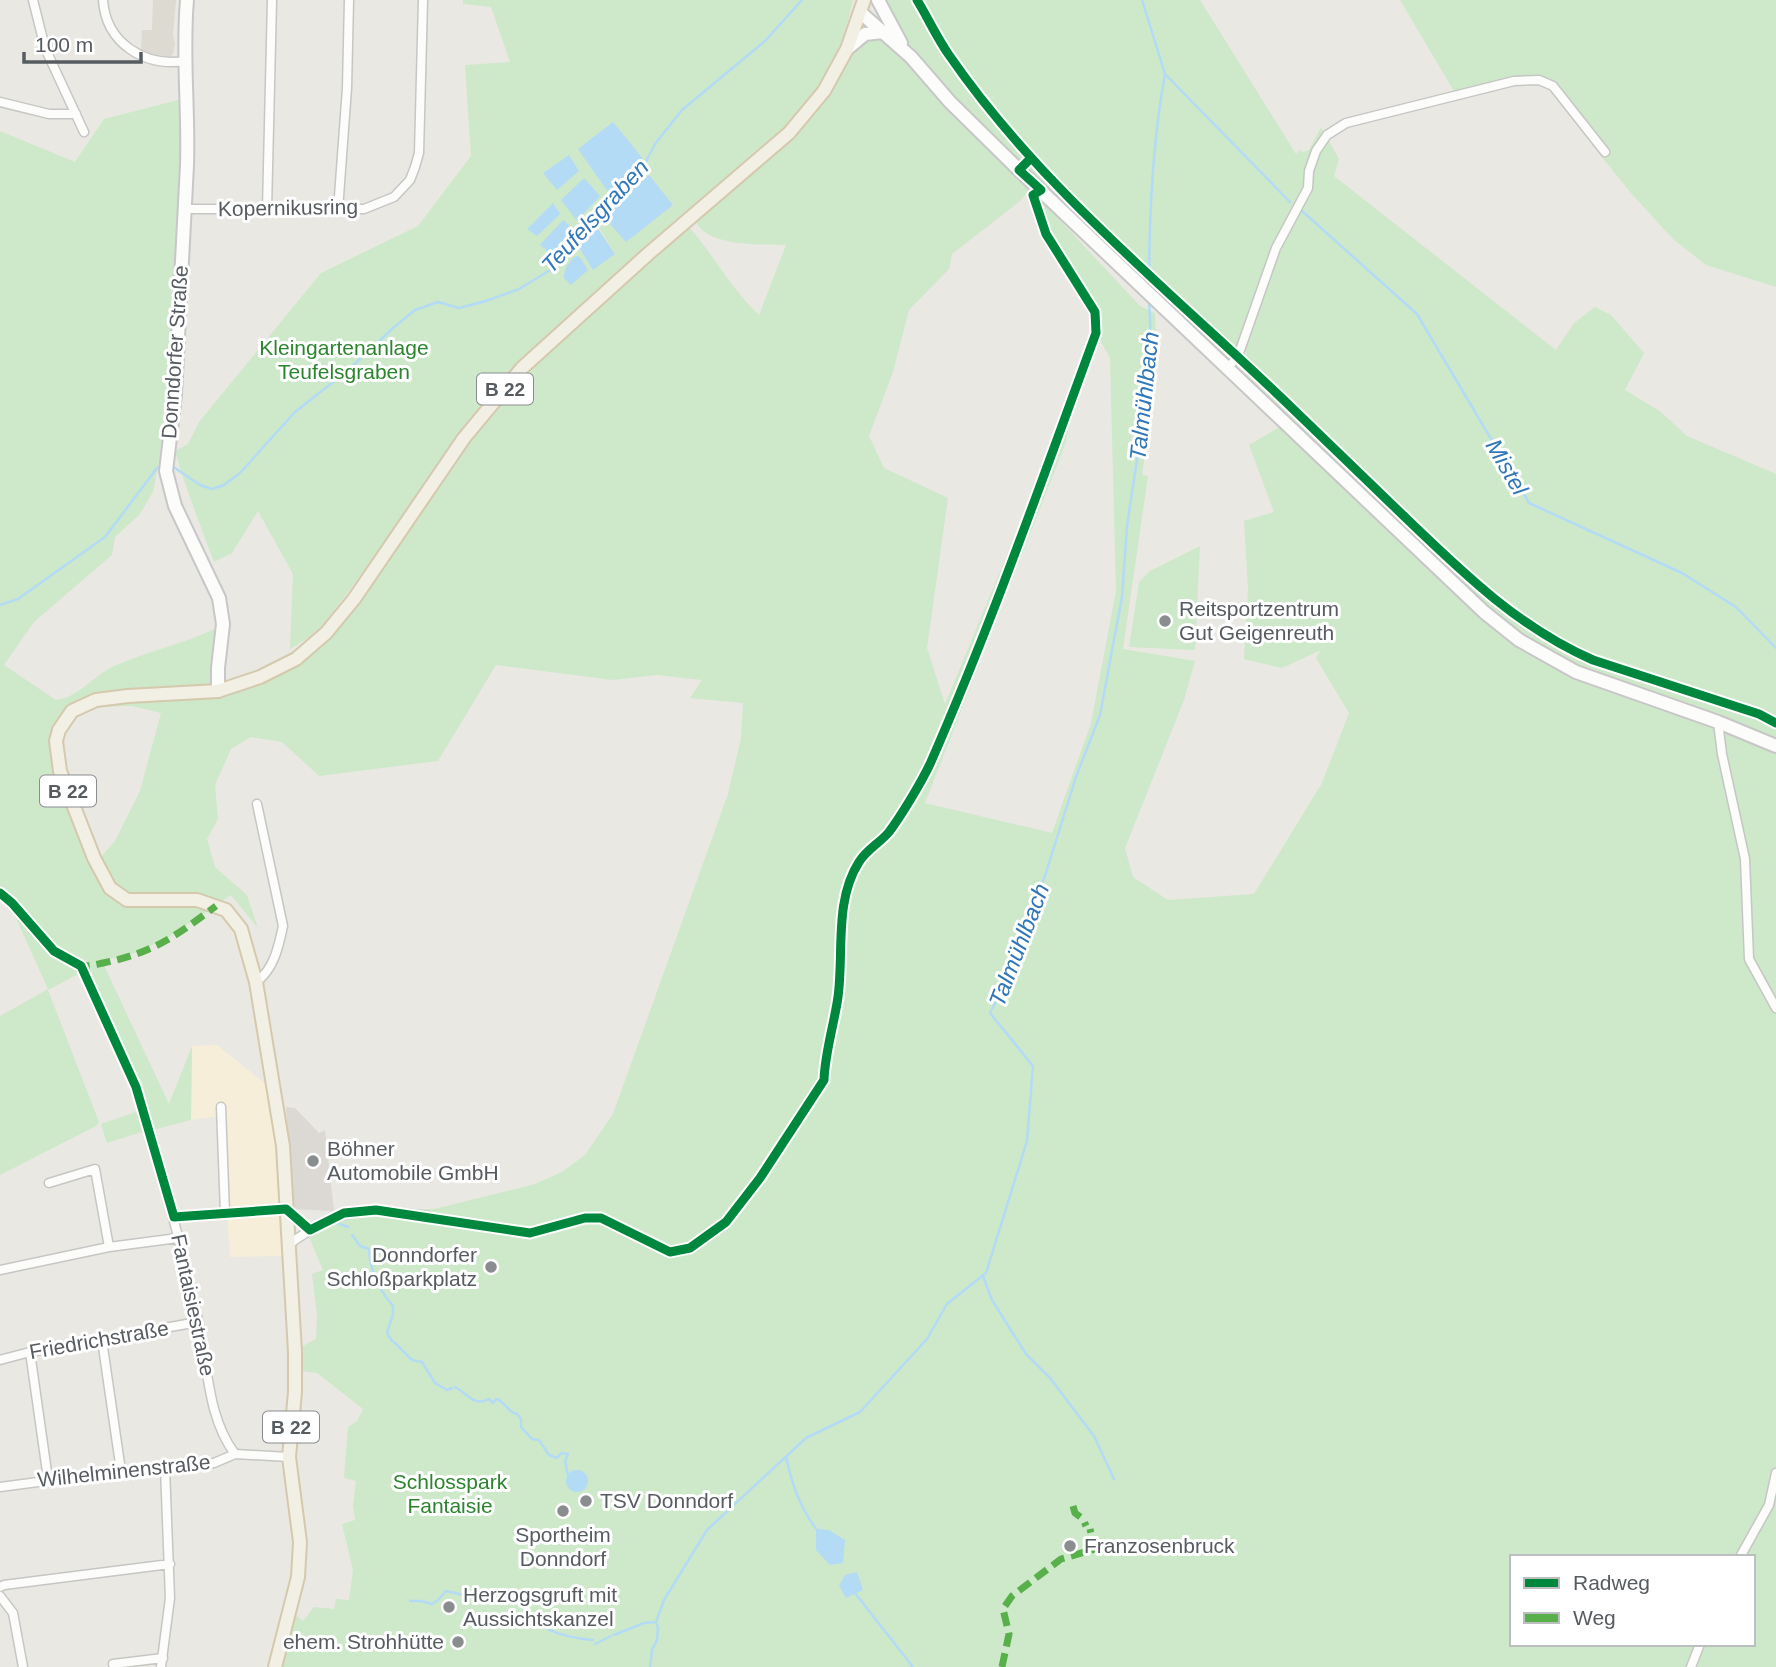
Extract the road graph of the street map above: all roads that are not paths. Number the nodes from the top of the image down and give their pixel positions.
1 (33, 0) edge
2 (103, 0) edge
3 (187, 0) edge
4 (272, 0) edge
5 (349, 0) edge
6 (422, 0) edge
7 (878, 0) edge
8 (862, 7) edge
9 (887, 19) junction
10 (883, 32) junction
11 (847, 49) junction
12 (911, 57) junction
13 (185, 61) junction
14 (0, 102) edge
15 (76, 114) junction
16 (84, 132) dead end
17 (1605, 152) dead end
18 (184, 209) junction
19 (267, 209) junction
20 (338, 210) junction
21 (1227, 369) junction
22 (218, 691) junction
23 (1718, 722) junction
24 (1776, 746) edge
25 (257, 804) dead end
26 (257, 982) junction
27 (1776, 1007) edge
28 (221, 1107) dead end
29 (143, 1113) dead end
30 (48, 1183) dead end
31 (286, 1209) junction
32 (225, 1213) junction
33 (428, 1216) dead end
34 (174, 1217) junction
35 (310, 1230) junction
36 (178, 1238) junction
37 (288, 1245) junction
38 (109, 1247) junction
39 (0, 1270) edge
40 (198, 1322) junction
41 (102, 1340) junction
42 (30, 1352) junction
43 (0, 1360) edge
44 (235, 1454) junction
45 (289, 1457) junction
46 (165, 1468) junction
47 (121, 1471) junction
48 (1776, 1473) edge
49 (48, 1479) junction
50 (0, 1487) edge
51 (1741, 1555) edge
52 (170, 1564) junction
53 (0, 1587) edge
54 (0, 1597) edge
55 (1699, 1646) edge
56 (162, 1662) edge
57 (113, 1664) dead end
58 (23, 1667) edge
59 (275, 1667) edge
60 (1691, 1667) edge

1 - 15 street
2 - 13 street
3 - 13 main road, Donndorfer Straße
4 - 19 street
5 - 20 street
6 - 20 street, Kopernikusring
7 - 9 main road
8 - 9 main road
8 - 10 main road
8 - 11 main road, B 22
9 - 12 main road
10 - 11 main road
10 - 12 main road
11 - 22 main road, B 22
12 - 21 main road
13 - 18 main road, Donndorfer Straße
14 - 15 street
15 - 16 street
17 - 21 street
18 - 19 street, Kopernikusring
18 - 22 main road, Donndorfer Straße
19 - 20 street, Kopernikusring
21 - 23 main road
22 - 26 main road, B 22
23 - 24 main road
23 - 27 street
25 - 26 street
26 - 31 main road, B 22
28 - 32 street
29 - 34 street, Fantaisiestraße
30 - 38 street
31 - 32 street
31 - 35 street
31 - 37 main road, B 22
32 - 34 street
33 - 35 street
34 - 36 street, Fantaisiestraße
35 - 37 street
36 - 38 street
36 - 40 street, Fantaisiestraße
37 - 45 main road, B 22
38 - 39 street
40 - 41 street, Friedrichstraße
40 - 44 street, Fantaisiestraße
41 - 42 street, Friedrichstraße
41 - 47 street
42 - 43 street, Friedrichstraße
42 - 49 street
44 - 45 street, Wilhelminenstraße
44 - 46 street, Wilhelminenstraße
45 - 59 main road, B 22
46 - 47 street, Wilhelminenstraße
46 - 52 street
47 - 49 street, Wilhelminenstraße
48 - 51 street
49 - 50 street, Wilhelminenstraße
52 - 53 street
52 - 56 street
54 - 58 street
55 - 60 street
56 - 57 street

